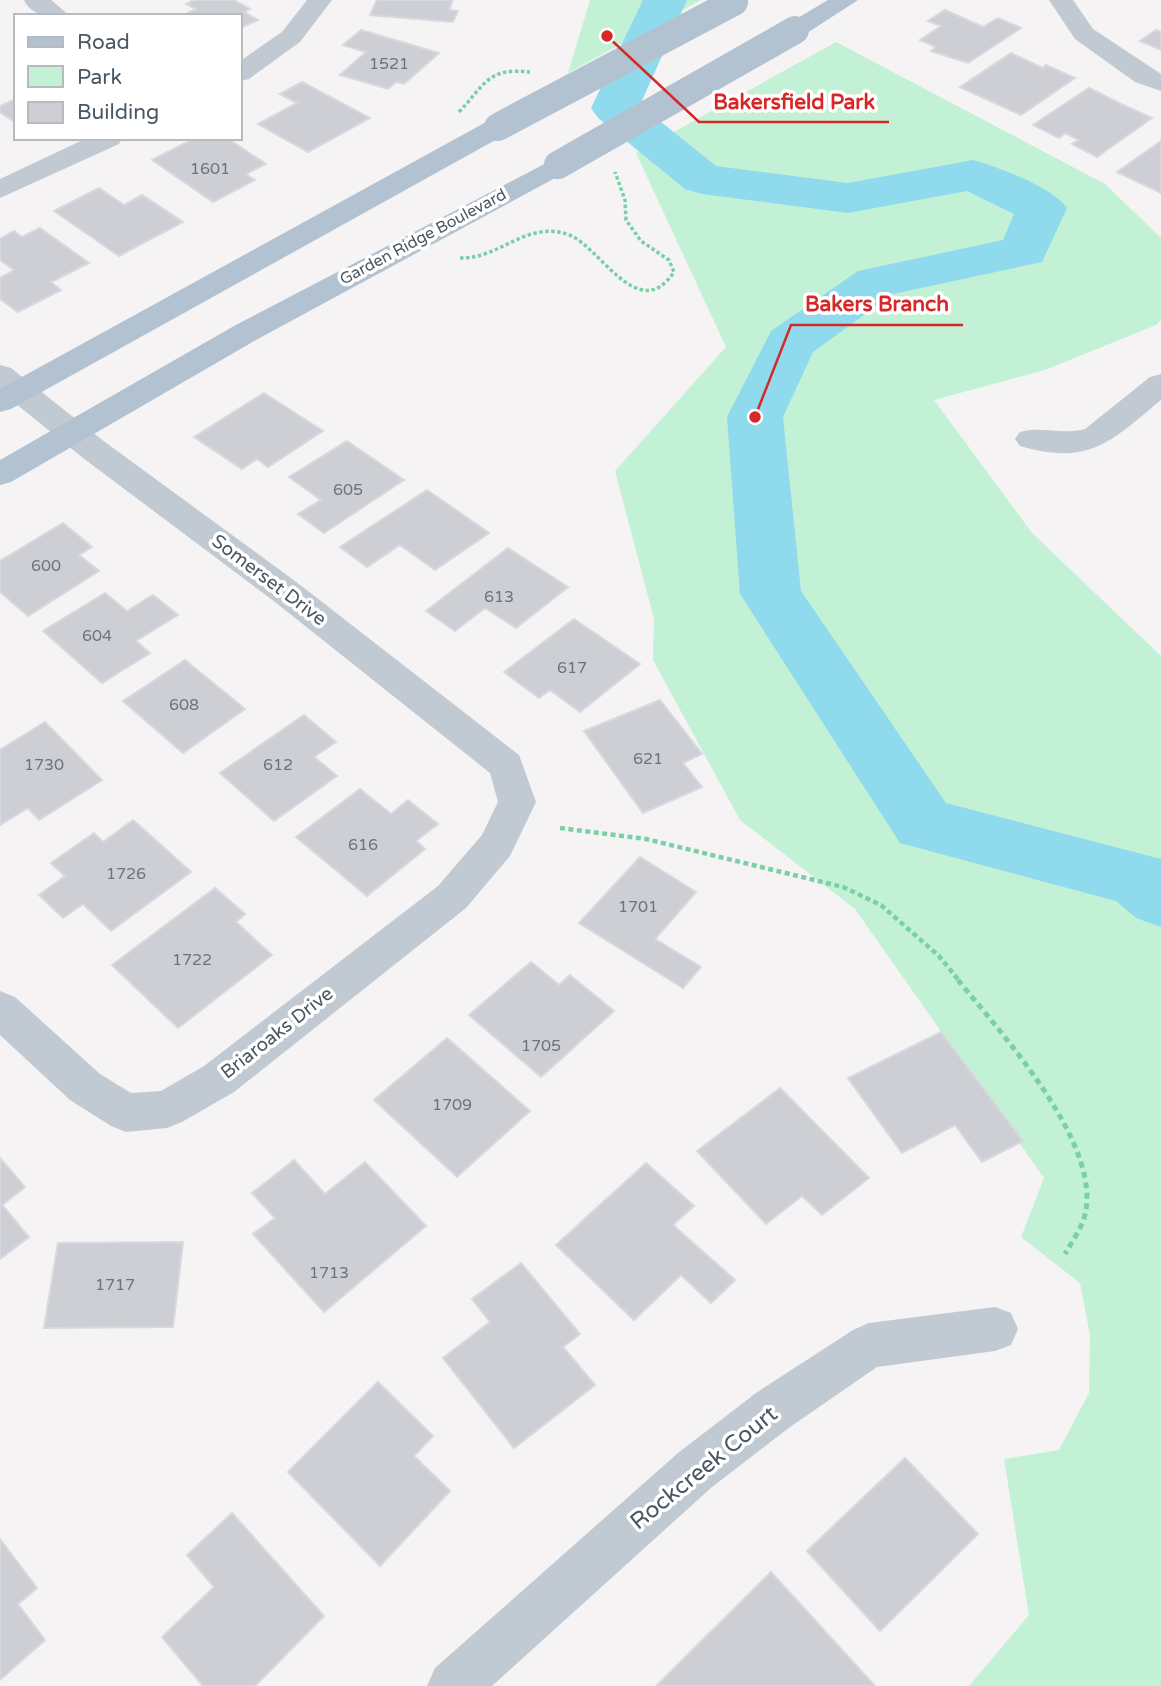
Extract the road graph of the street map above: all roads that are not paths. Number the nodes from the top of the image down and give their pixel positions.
1 (320, 0) edge
2 (846, 0) edge
3 (1061, 0) edge
4 (36, 1) edge
5 (736, 1) edge
6 (55, 14) edge
7 (242, 72) edge
8 (1161, 83) edge
9 (105, 140) edge
10 (0, 190) edge
11 (1161, 384) edge
12 (7, 389) edge
13 (73, 433) junction
14 (1031, 439) dead end
15 (0, 474) edge
16 (517, 802) joint
17 (0, 1009) edge
18 (995, 1329) dead end
19 (453, 1686) edge

1 - 7 street
2 - 13 main road, Garden Ridge Boulevard, bridge
3 - 8 street
4 - 6 street
5 - 12 main road, bridge
9 - 10 street
11 - 14 street
12 - 13 street, Somerset Drive
13 - 15 main road, Garden Ridge Boulevard
13 - 16 street, Somerset Drive
16 - 17 street, Briaroaks Drive
18 - 19 street, Rockcreek Court

